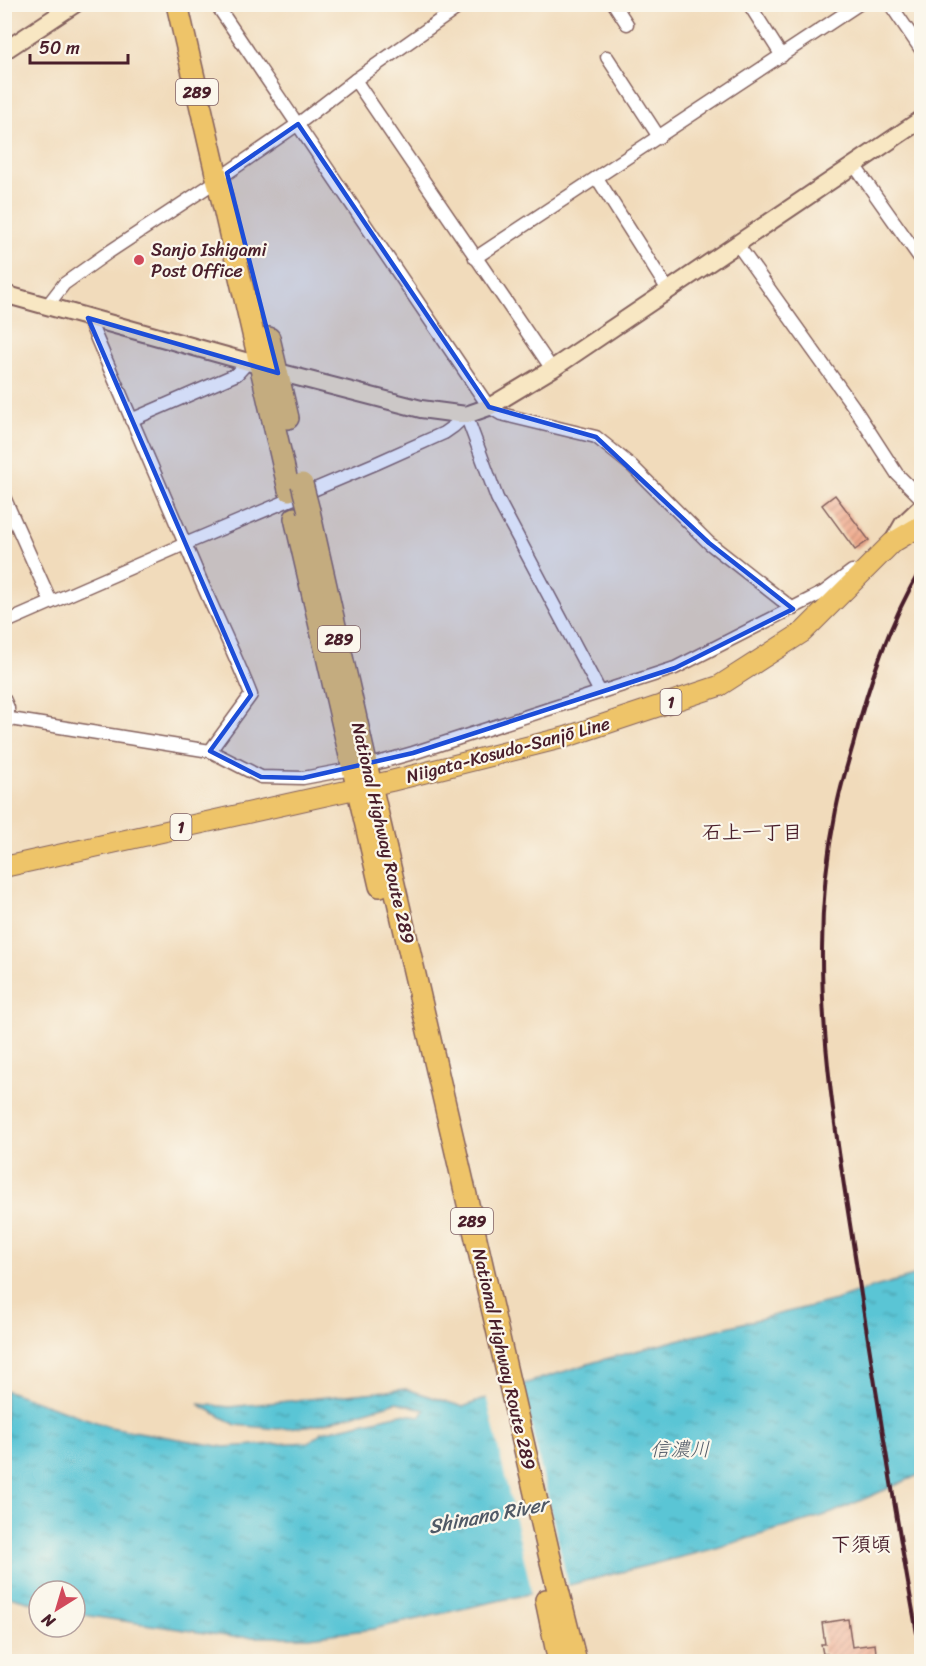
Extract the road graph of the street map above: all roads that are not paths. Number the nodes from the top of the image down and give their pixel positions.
1 (75, 4) edge
2 (177, 4) edge
3 (190, 4) edge
4 (216, 4) edge
5 (463, 4) edge
6 (614, 4) edge
7 (749, 4) edge
8 (859, 4) edge
9 (890, 4) edge
10 (627, 24) dead end
11 (4, 51) edge
12 (921, 51) edge
13 (782, 56) junction
14 (607, 57) dead end
15 (355, 80) junction
16 (921, 119) edge
17 (298, 124) junction
18 (658, 137) junction
19 (854, 165) junction
20 (223, 176) junction
21 (597, 178) junction
22 (737, 244) junction
23 (475, 258) junction
24 (921, 261) edge
25 (668, 290) junction
26 (4, 294) edge
27 (47, 306) junction
28 (88, 318) junction
29 (263, 367) junction
30 (552, 369) junction
31 (489, 406) junction
32 (466, 415) junction
33 (131, 420) junction
34 (4, 497) edge
35 (921, 499) edge
36 (921, 506) edge
37 (921, 525) edge
38 (892, 543) junction
39 (185, 544) junction
40 (51, 602) junction
41 (793, 609) junction
42 (4, 623) edge
43 (600, 692) junction
44 (4, 699) edge
45 (7, 719) edge
46 (210, 751) junction
47 (364, 785) junction
48 (4, 867) edge
49 (565, 1653) edge

1 - 11 street
2 - 20 highway, National Highway Route 289 / 289
3 - 20 highway, National Highway Route 289 / 289
4 - 17 street
5 - 15 street
6 - 10 street
7 - 13 street
8 - 13 street
9 - 12 street
13 - 18 street
14 - 18 street
15 - 17 street
15 - 23 street
16 - 19 street
17 - 20 street
17 - 31 street
18 - 21 street
19 - 22 street
19 - 24 street
20 - 27 street
20 - 29 highway, National Highway Route 289 / 289
21 - 23 street
21 - 25 street
22 - 25 street
22 - 35 street
23 - 30 street
25 - 30 street
26 - 27 street
27 - 28 street
28 - 29 street
28 - 33 street
29 - 32 street
29 - 33 street
29 - 47 highway, National Highway Route 289 / 289, bridge
30 - 31 street
31 - 32 street
31 - 41 street
32 - 39 street
32 - 43 street
33 - 39 street
34 - 40 street
36 - 38 street
37 - 38 main road, Niigata-Kosudo-Sanjō Line / 1
38 - 41 street
38 - 47 main road, Niigata-Kosudo-Sanjō Line / 1
39 - 40 street
39 - 46 street
40 - 42 street
41 - 43 street
43 - 47 street
44 - 45 street
45 - 46 street
46 - 47 street
47 - 48 main road, Niigata-Kosudo-Sanjō Line / 1
47 - 49 highway, National Highway Route 289 / 289

